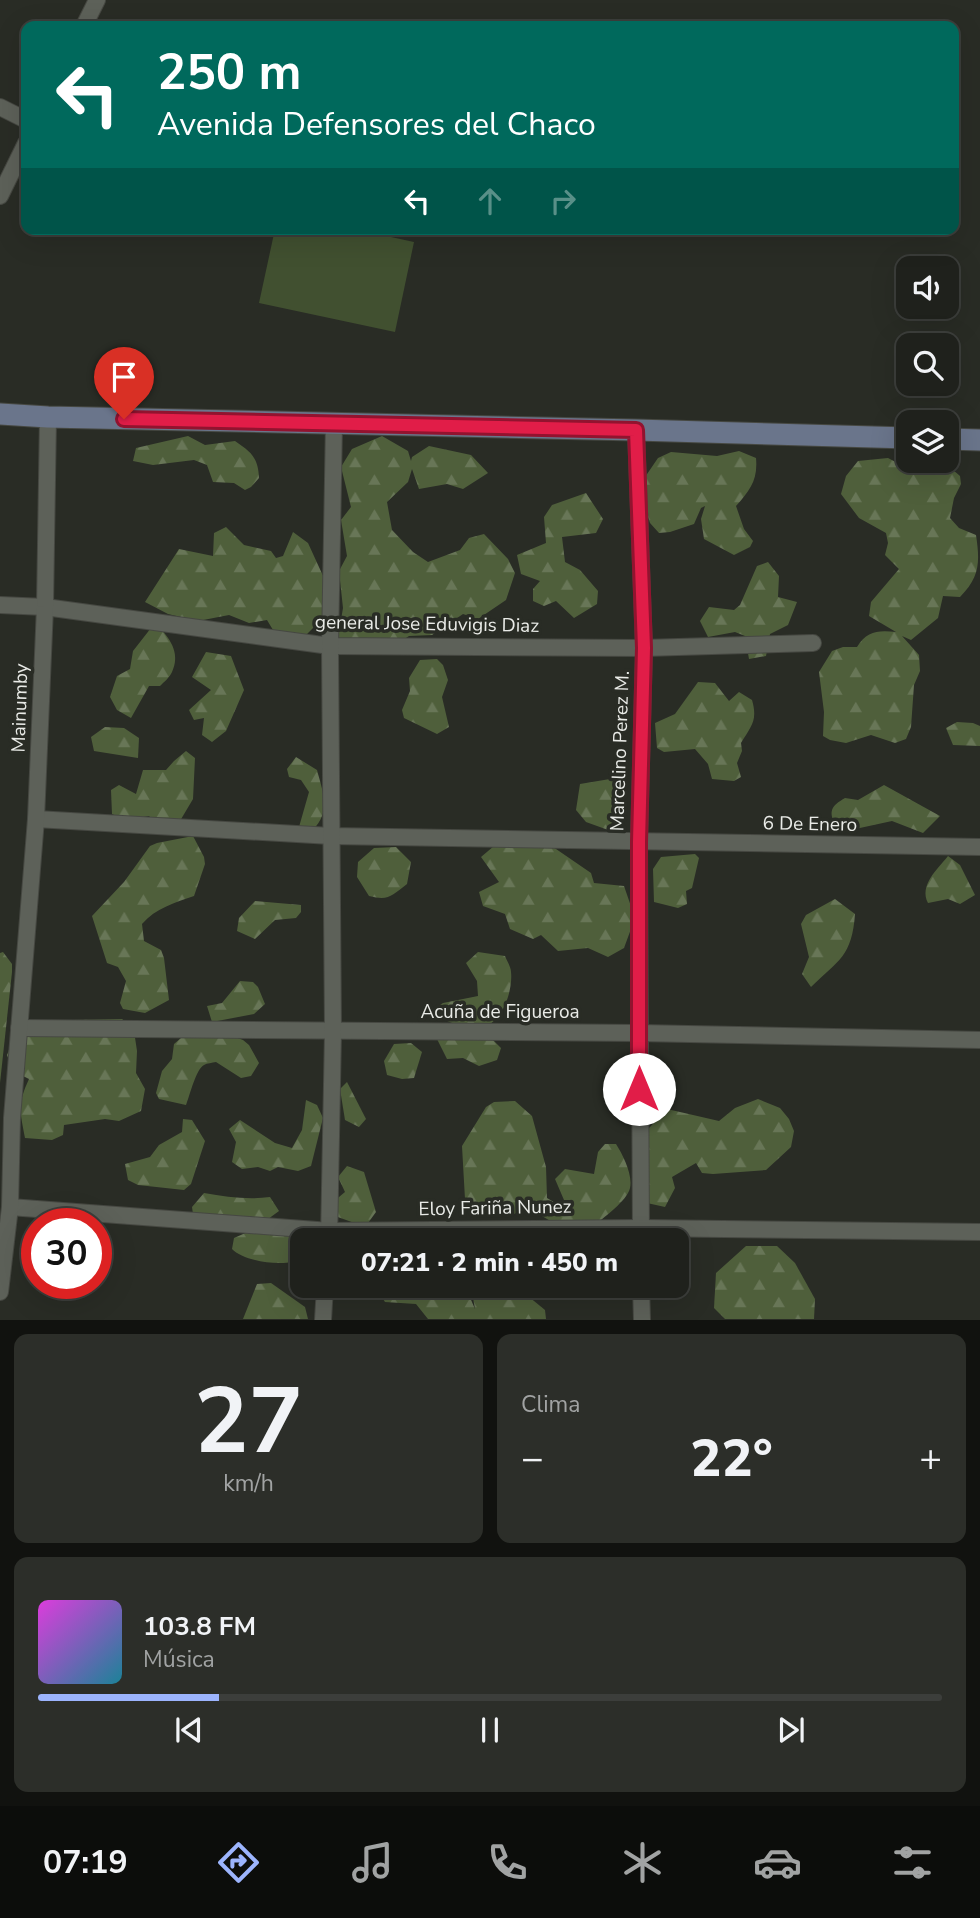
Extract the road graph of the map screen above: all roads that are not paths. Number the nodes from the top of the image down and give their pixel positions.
1 (97, 0) edge
2 (86, 21) edge
3 (0, 107) edge
4 (21, 118) edge
5 (21, 153) edge
6 (0, 196) edge
7 (0, 414) edge
8 (48, 417) junction
9 (334, 423) junction
10 (636, 430) junction
11 (896, 438) edge
12 (959, 439) edge
13 (980, 440) edge
14 (0, 605) edge
15 (45, 607) junction
16 (813, 643) dead end
17 (330, 646) junction
18 (644, 648) junction
19 (36, 819) junction
20 (331, 836) junction
21 (639, 842) junction
22 (980, 847) edge
23 (19, 1028) junction
24 (333, 1032) junction
25 (639, 1033) junction
26 (980, 1040) edge
27 (6, 1118) edge
28 (10, 1207) junction
29 (329, 1228) edge
30 (641, 1228) edge
31 (290, 1232) edge
32 (980, 1232) edge
33 (689, 1234) edge
34 (0, 1292) edge
35 (325, 1298) edge
36 (641, 1298) edge
37 (323, 1320) edge
38 (642, 1320) edge

1 - 2 street
3 - 4 street
5 - 6 street
7 - 8 main road
8 - 9 main road
8 - 15 street, Mainumby
9 - 10 main road
9 - 17 street
10 - 11 main road
10 - 18 street, Marcelino Perez M.
12 - 13 main road
14 - 15 street, general Jose Eduvigis Diaz
15 - 17 street, general Jose Eduvigis Diaz
15 - 19 street, Mainumby
16 - 18 street, general Jose Eduvigis Diaz
17 - 18 street, general Jose Eduvigis Diaz
17 - 20 street
18 - 21 street, Marcelino Perez M.
19 - 20 street, 6 De Enero
19 - 23 street, Mainumby
20 - 21 street, 6 De Enero
20 - 24 street
21 - 22 street, 6 De Enero
21 - 25 street, Marcelino Perez M.
23 - 24 street, Acuña de Figueroa
23 - 27 street, Mainumby
24 - 25 street, Acuña de Figueroa
24 - 29 street
25 - 26 street, Acuña de Figueroa
25 - 30 street, Marcelino Perez M.
27 - 28 street, Mainumby
28 - 31 street, Eloy Fariña Nunez
28 - 34 street, Mainumby
32 - 33 street, Eloy Fariña Nunez
35 - 37 street
36 - 38 street

